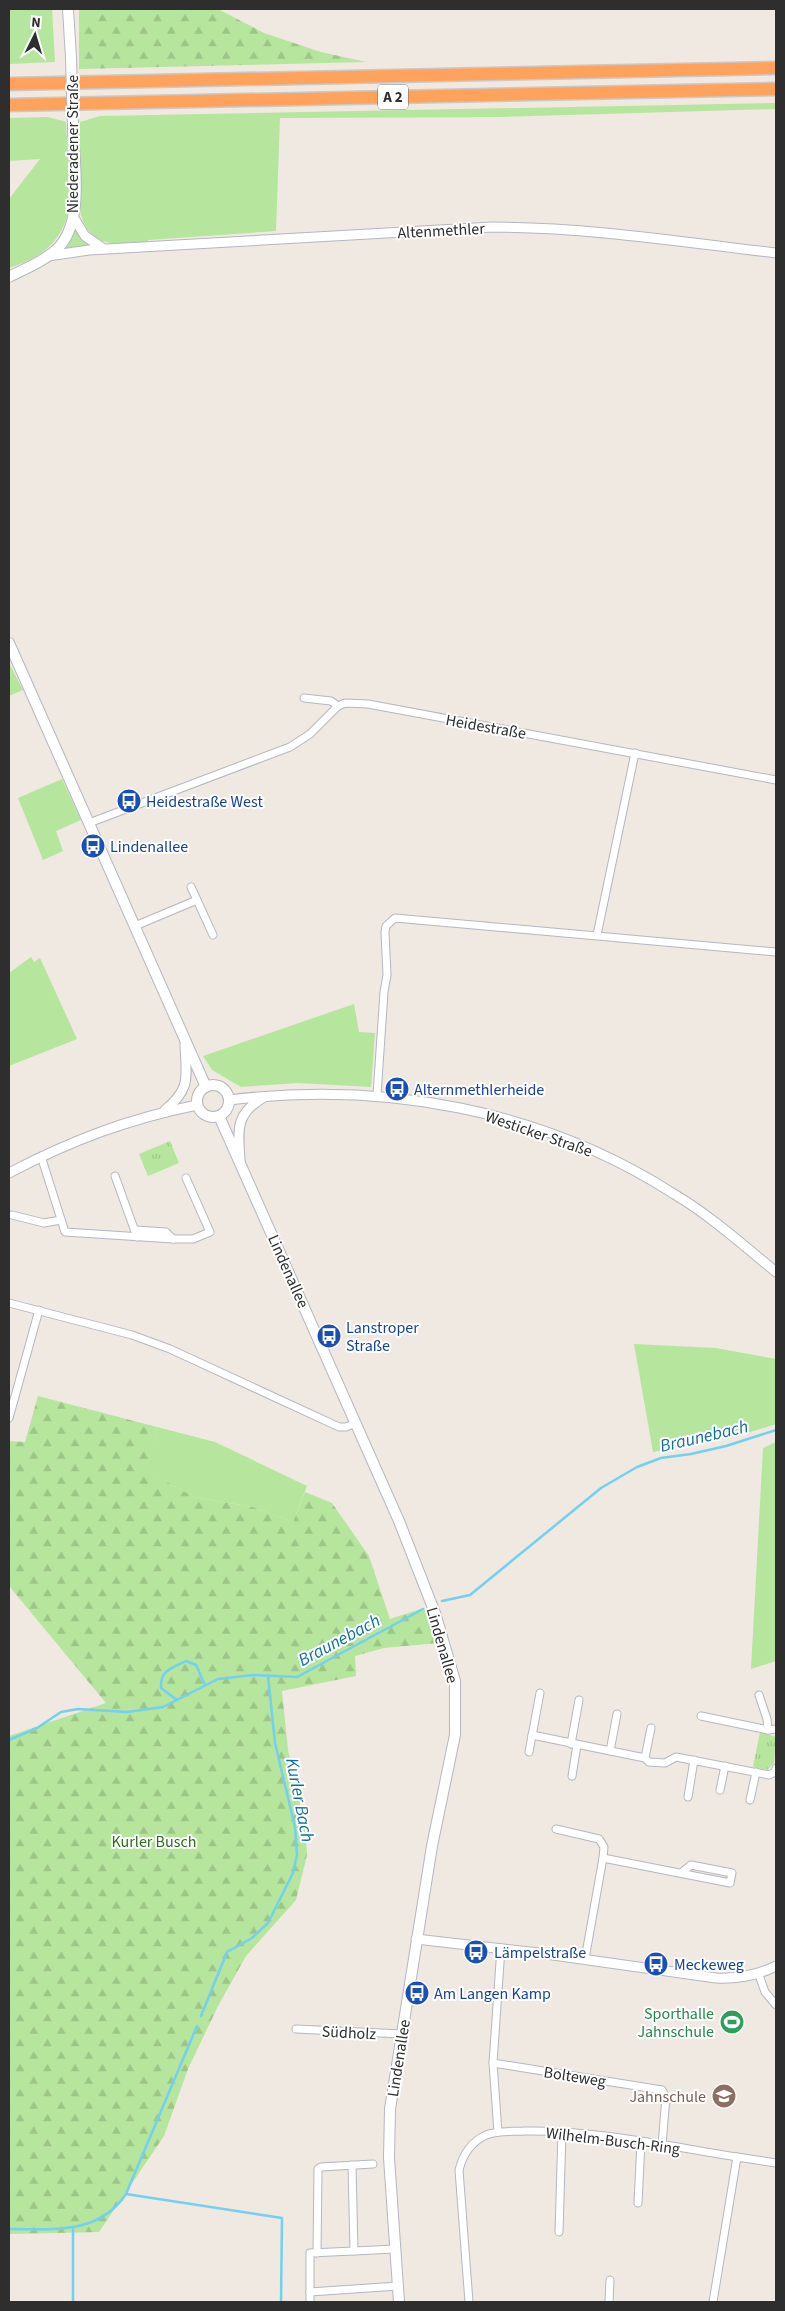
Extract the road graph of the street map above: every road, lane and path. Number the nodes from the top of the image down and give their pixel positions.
1 (68, 9) edge
2 (776, 68) edge
3 (9, 84) edge
4 (776, 89) edge
5 (9, 105) edge
6 (74, 218) junction
7 (104, 249) junction
8 (776, 253) edge
9 (48, 256) junction
10 (9, 277) edge
11 (9, 643) edge
12 (304, 698) dead end
13 (338, 706) junction
14 (635, 753) junction
15 (776, 780) edge
16 (89, 823) junction
17 (191, 887) dead end
18 (197, 900) junction
19 (135, 926) junction
20 (213, 935) dead end
21 (597, 935) junction
22 (776, 952) edge
23 (185, 1044) junction
24 (206, 1087) junction
25 (377, 1095) junction
26 (267, 1096) junction
27 (228, 1100) junction
28 (197, 1105) junction
29 (162, 1112) junction
30 (219, 1116) junction
31 (41, 1156) junction
32 (240, 1163) junction
33 (9, 1173) edge
34 (114, 1176) dead end
35 (186, 1178) dead end
36 (12, 1215) dead end
37 (61, 1220) junction
38 (136, 1233) junction
39 (776, 1272) edge
40 (9, 1303) edge
41 (39, 1310) junction
42 (9, 1418) edge
43 (356, 1423) junction
44 (540, 1693) dead end
45 (759, 1695) dead end
46 (579, 1700) dead end
47 (617, 1714) dead end
48 (701, 1716) dead end
49 (651, 1728) dead end
50 (768, 1730) junction
51 (776, 1730) edge
52 (532, 1736) junction
53 (574, 1744) junction
54 (610, 1751) junction
55 (529, 1752) dead end
56 (645, 1758) junction
57 (694, 1760) junction
58 (725, 1766) junction
59 (776, 1768) edge
60 (756, 1772) junction
61 (572, 1776) dead end
62 (720, 1790) dead end
63 (688, 1797) dead end
64 (750, 1800) dead end
65 (556, 1829) dead end
66 (603, 1858) junction
67 (681, 1873) junction
68 (416, 1939) junction
69 (501, 1948) junction
70 (585, 1959) junction
71 (776, 1966) edge
72 (759, 1975) junction
73 (776, 2005) edge
74 (296, 2029) dead end
75 (402, 2034) junction
76 (493, 2063) junction
77 (498, 2132) junction
78 (562, 2132) junction
79 (641, 2142) junction
80 (662, 2145) junction
81 (737, 2158) junction
82 (776, 2163) edge
83 (373, 2164) dead end
84 (352, 2165) junction
85 (638, 2203) dead end
86 (559, 2232) dead end
87 (395, 2249) junction
88 (354, 2251) junction
89 (317, 2253) junction
90 (610, 2280) dead end
91 (398, 2286) junction
92 (310, 2292) junction
93 (310, 2302) edge
94 (399, 2302) edge
95 (469, 2302) edge
96 (609, 2302) edge
97 (712, 2302) edge

1 - 6 main road, Niederadener Straße, bridge
2 - 3 highway, A 2
4 - 5 highway, A 2
6 - 7 street
6 - 9 main road, Niederadener Straße
7 - 8 street, Altenmethler
7 - 9 street, Altenmethler
9 - 10 main road, Niederadener Straße
11 - 16 main road
12 - 13 street, Heidestraße
13 - 14 street, Heidestraße
13 - 16 street
14 - 15 street, Heidestraße
14 - 21 street
16 - 19 main road
17 - 18 street
18 - 19 street
18 - 20 street
19 - 23 main road
21 - 22 street
21 - 25 street
23 - 24 main road
23 - 29 street
24 - 27 main road
24 - 28 main road
25 - 26 street, Westicker Straße
25 - 39 street, Westicker Straße
26 - 27 street, Westicker Straße
26 - 32 street, Westicker Straße
27 - 30 main road
28 - 29 street
28 - 30 main road
29 - 31 street
30 - 32 main road, Lindenallee
31 - 33 street
31 - 37 street
32 - 43 main road, Lindenallee
34 - 38 street
35 - 38 street
36 - 37 street
37 - 38 street
40 - 41 street
41 - 42 street
41 - 43 street
43 - 68 main road, Lindenallee
44 - 52 street
45 - 50 street
46 - 53 street
47 - 54 street
48 - 50 street
49 - 56 street
50 - 51 street
52 - 53 street
52 - 55 street
53 - 54 street
53 - 61 street
54 - 56 street
56 - 57 street
57 - 58 street
57 - 63 street
58 - 60 street
58 - 62 street
59 - 60 street
60 - 64 street
65 - 66 street
66 - 67 street
66 - 70 street
67 - 67 street
68 - 69 street
68 - 75 main road, Lindenallee
69 - 70 street
69 - 76 street
70 - 72 street
71 - 72 street
72 - 73 street
74 - 75 street, Südholz
75 - 87 main road, Lindenallee
76 - 77 street
76 - 80 street, Bolteweg
77 - 78 street, Wilhelm-Busch-Ring
77 - 95 street, Wilhelm-Busch-Ring
78 - 79 street, Wilhelm-Busch-Ring
78 - 86 street
79 - 80 street, Wilhelm-Busch-Ring
79 - 85 street
80 - 81 street, Wilhelm-Busch-Ring
81 - 82 street, Wilhelm-Busch-Ring
81 - 97 street
83 - 84 street
84 - 88 street
84 - 89 street
87 - 88 street
87 - 91 main road, Lindenallee
88 - 89 street
89 - 92 street
90 - 96 street
91 - 92 street
91 - 94 main road, Lindenallee
92 - 93 street

